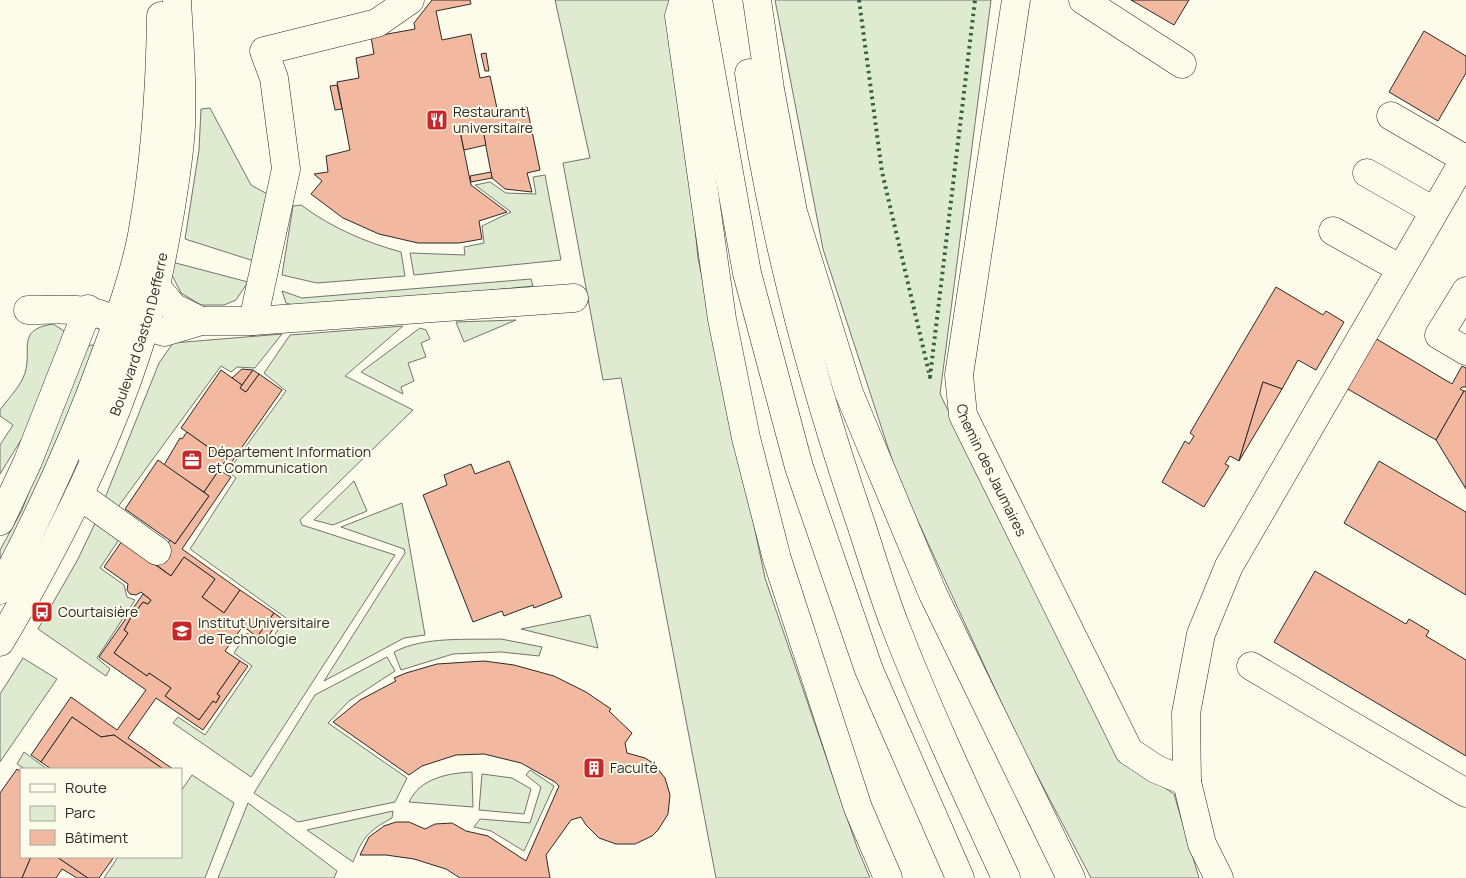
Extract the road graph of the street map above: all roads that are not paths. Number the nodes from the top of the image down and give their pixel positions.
1 (161, 0) edge
2 (177, 0) edge
3 (410, 0) edge
4 (684, 0) edge
5 (698, 0) edge
6 (739, 0) edge
7 (757, 0) edge
8 (1016, 0) edge
9 (1083, 0) edge
10 (1182, 64) dead end
11 (1391, 116) dead end
12 (153, 147) junction
13 (1465, 158) edge
14 (1367, 174) dead end
15 (1434, 211) junction
16 (1333, 231) dead end
17 (1401, 269) junction
18 (156, 286) junction
19 (1466, 291) edge
20 (574, 298) dead end
21 (88, 309) junction
22 (28, 310) dead end
23 (118, 321) junction
24 (202, 321) junction
25 (253, 321) junction
26 (146, 326) junction
27 (1466, 351) edge
28 (92, 464) junction
29 (79, 495) junction
30 (0, 521) edge
31 (157, 551) dead end
32 (0, 590) edge
33 (0, 642) edge
34 (1251, 666) dead end
35 (1187, 782) junction
36 (1466, 793) edge
37 (888, 878) edge
38 (960, 878) edge
39 (1006, 878) edge
40 (1071, 878) edge
41 (1219, 878) edge

1 - 12 main road, Boulevard Gaston Defferre
2 - 18 main road, Boulevard Gaston Defferre
3 - 25 main road
4 - 37 main road
5 - 38 main road
6 - 39 main road
7 - 40 main road
8 - 35 main road, Chemin des Jaumaires
9 - 10 main road
11 - 13 main road
12 - 23 main road, Boulevard Gaston Defferre
12 - 26 main road
13 - 15 main road
14 - 15 main road
15 - 17 main road
16 - 17 main road
17 - 35 main road
18 - 24 main road
18 - 26 main road, Boulevard Gaston Defferre
19 - 27 main road
20 - 25 main road
21 - 22 main road
21 - 23 main road
21 - 30 main road
23 - 28 main road
23 - 32 main road, Boulevard Gaston Defferre
24 - 25 main road
24 - 26 main road
26 - 28 main road, Boulevard Gaston Defferre
28 - 29 main road, Boulevard Gaston Defferre
29 - 31 main road
29 - 33 main road, Boulevard Gaston Defferre
34 - 36 main road
35 - 41 main road

